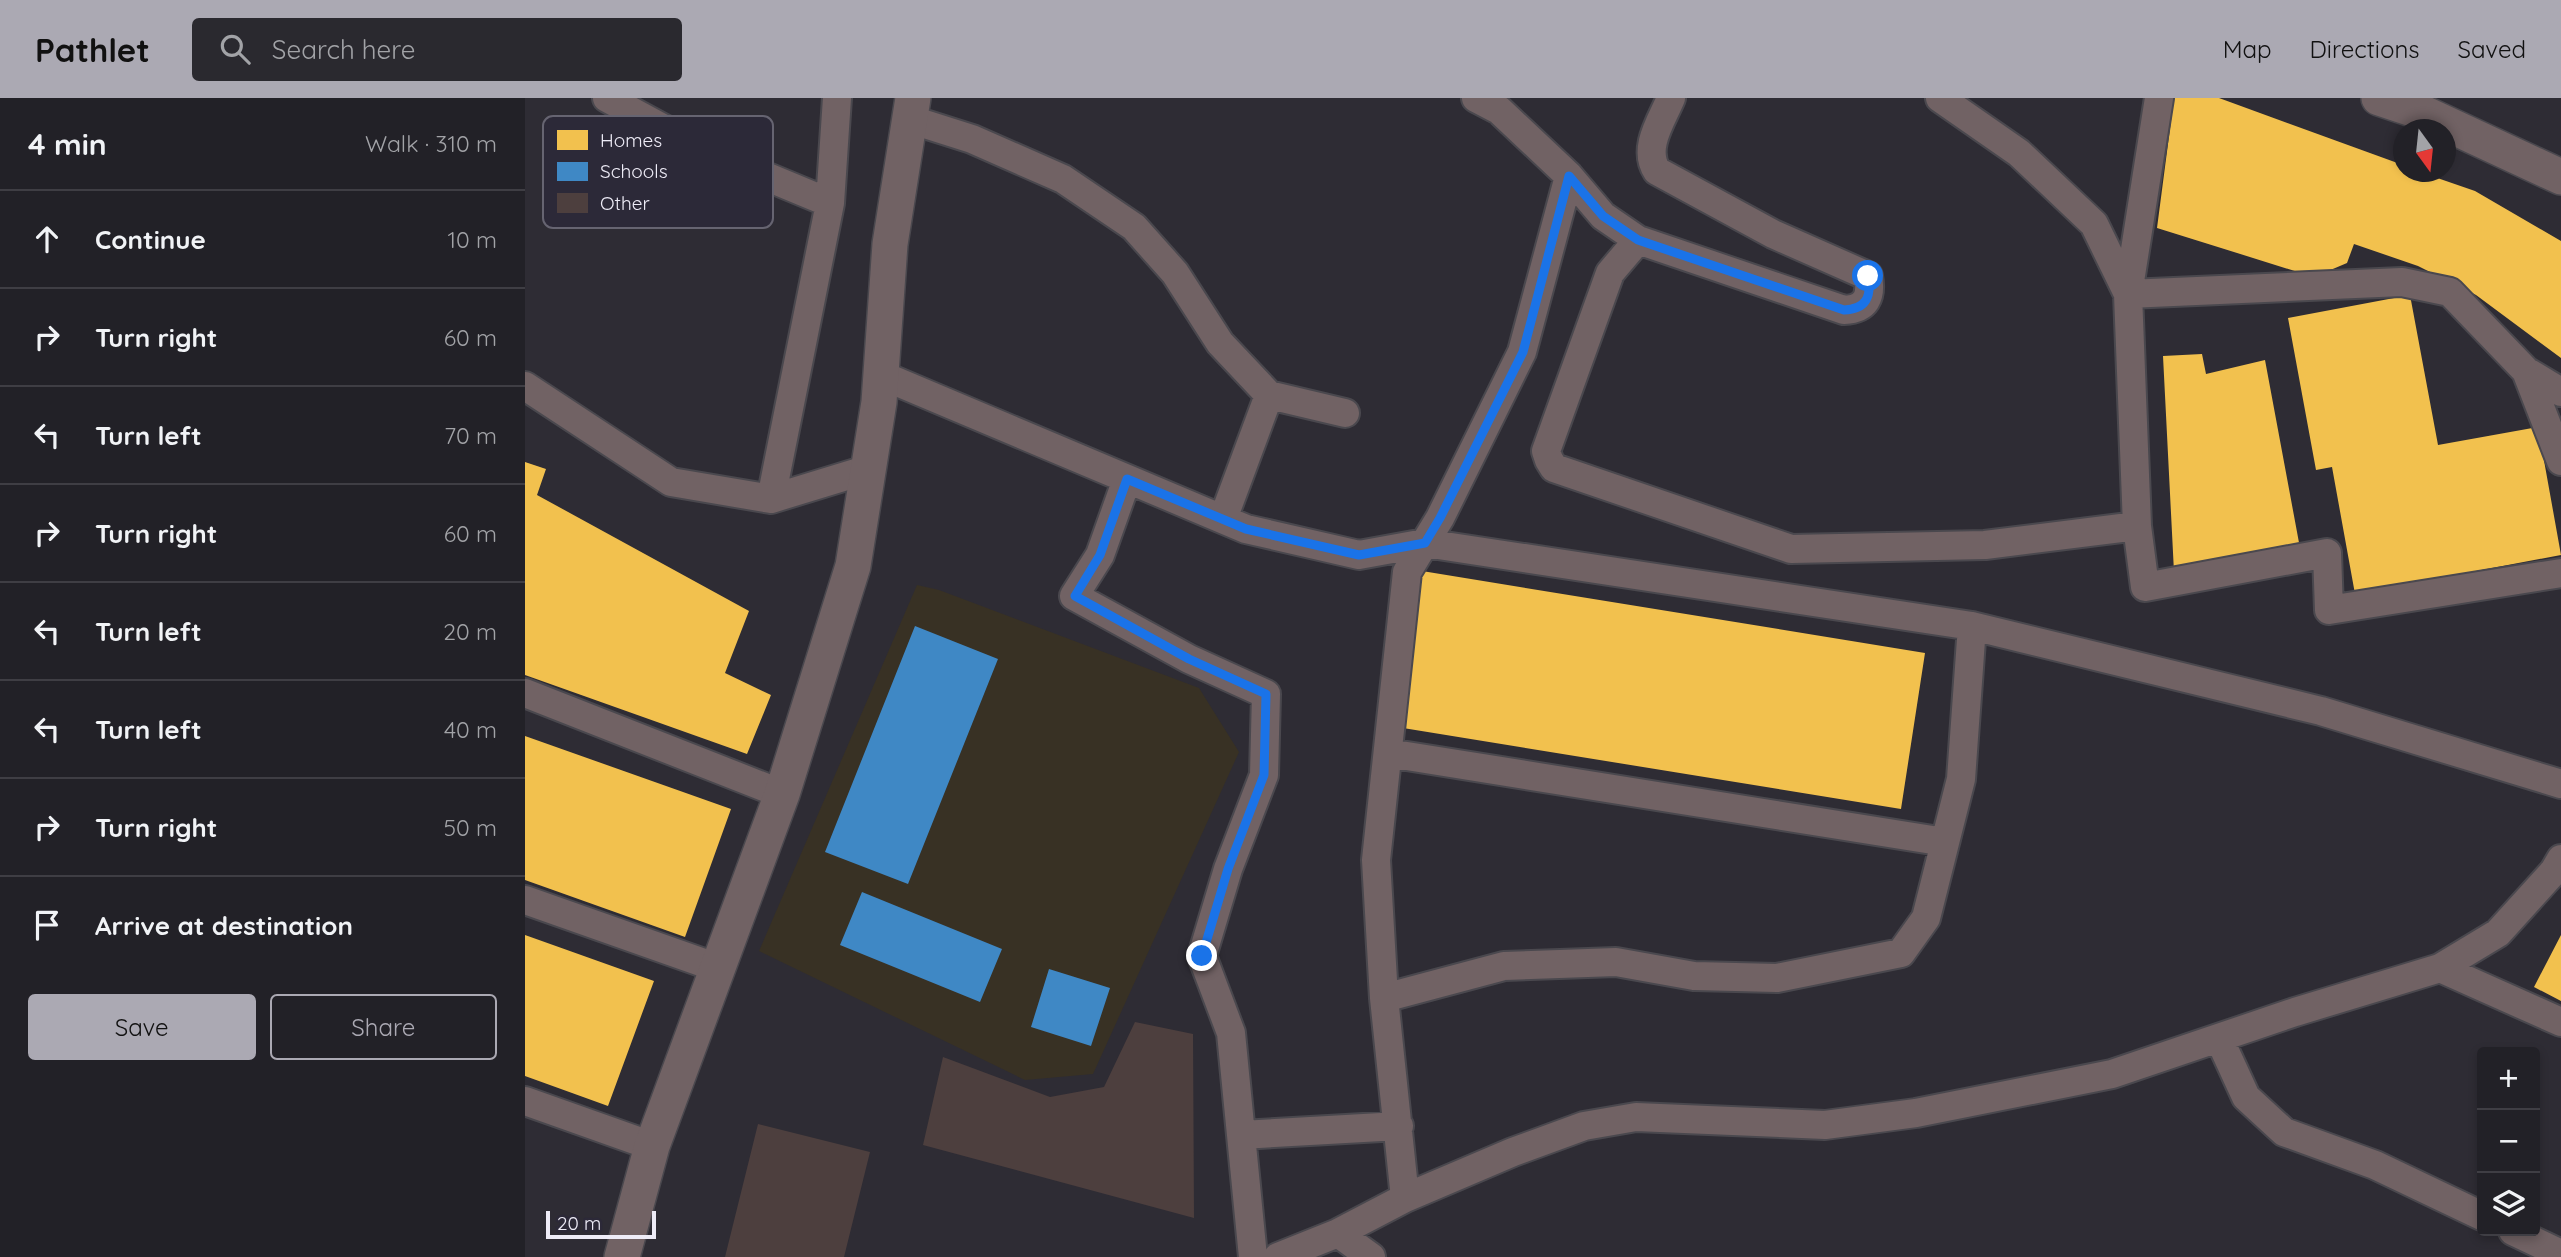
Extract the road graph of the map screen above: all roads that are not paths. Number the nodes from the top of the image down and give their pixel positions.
1 (607, 98) edge
2 (837, 98) edge
3 (1476, 98) edge
4 (1671, 98) edge
5 (1940, 98) edge
6 (2159, 98) edge
7 (2379, 98) edge
8 (911, 109) edge
9 (640, 116) edge
10 (1569, 176) junction
11 (2561, 177) edge
12 (773, 179) edge
13 (830, 202) junction
14 (1638, 240) junction
15 (2128, 294) junction
16 (2525, 371) junction
17 (881, 375) junction
18 (525, 386) edge
19 (2561, 392) edge
20 (1269, 395) junction
21 (1345, 413) dead end
22 (2561, 461) edge
23 (869, 469) junction
24 (1127, 479) junction
25 (771, 499) junction
26 (1223, 519) junction
27 (2137, 526) junction
28 (1425, 543) junction
29 (2561, 573) edge
30 (1972, 626) junction
31 (525, 693) edge
32 (1388, 753) junction
33 (2561, 784) edge
34 (782, 794) junction
35 (1945, 842) junction
36 (2561, 859) edge
37 (525, 900) edge
38 (718, 968) junction
39 (2440, 968) junction
40 (1384, 998) junction
41 (2561, 1022) edge
42 (2219, 1038) junction
43 (525, 1101) edge
44 (1399, 1126) junction
45 (1241, 1135) junction
46 (652, 1146) junction
47 (1405, 1198) junction
48 (2477, 1214) edge
49 (1338, 1233) junction
50 (2523, 1236) edge
51 (2561, 1254) edge
52 (622, 1257) edge
53 (1253, 1257) edge
54 (1278, 1257) edge
55 (1371, 1257) edge

1 - 9 street
2 - 13 street
3 - 10 street
4 - 14 street
5 - 15 street
6 - 15 street
7 - 11 street
8 - 17 street
8 - 20 street
10 - 14 street
10 - 28 street
12 - 13 street
13 - 25 street
14 - 27 street
15 - 16 street
15 - 27 street
16 - 19 street
16 - 22 street
17 - 23 street
17 - 24 street
18 - 25 street
20 - 21 street
20 - 26 street
23 - 25 street
23 - 34 street
24 - 26 street
24 - 45 street
26 - 28 street
27 - 29 street
28 - 30 street
28 - 32 street
30 - 33 street
30 - 35 street
31 - 34 street
32 - 35 street
32 - 40 street
34 - 38 street
35 - 40 street
36 - 39 street
37 - 38 street
38 - 46 street
39 - 41 street
39 - 42 street
40 - 44 street
42 - 47 street
42 - 48 street
43 - 46 street
44 - 45 street
44 - 47 street
45 - 53 street
46 - 52 street
47 - 49 street
49 - 54 street
49 - 55 street
50 - 51 street

